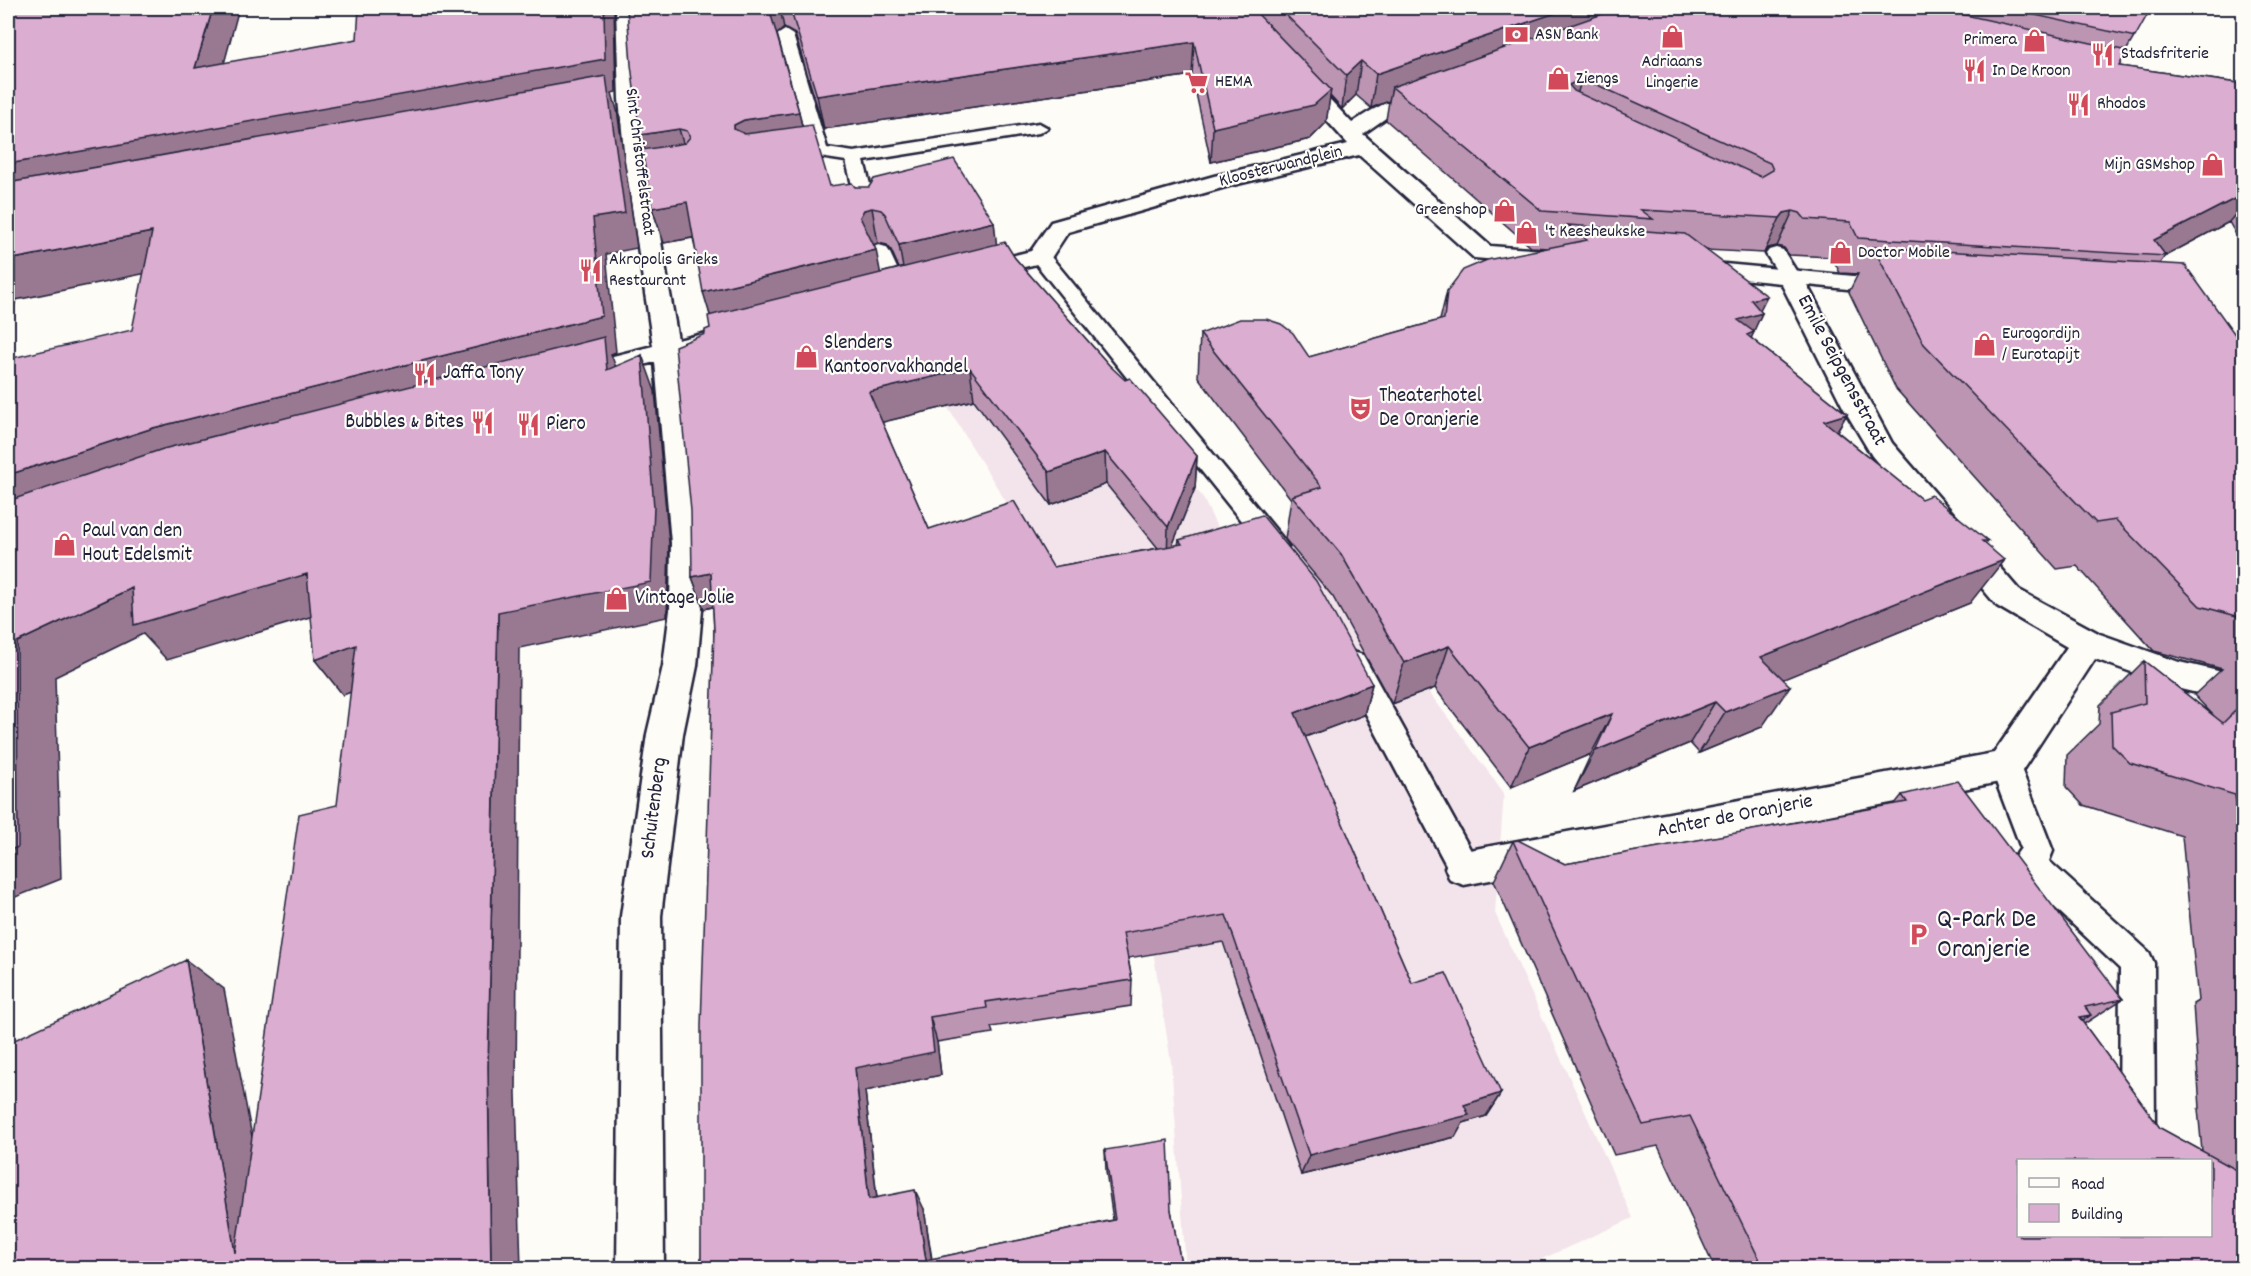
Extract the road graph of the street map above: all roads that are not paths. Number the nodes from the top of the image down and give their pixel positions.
1 (625, 8) edge
2 (785, 34) dead end
3 (1280, 58) edge
4 (1447, 89) edge
5 (630, 99) junction
6 (606, 102) edge
7 (1039, 128) dead end
8 (1357, 140) junction
9 (819, 152) junction
10 (797, 155) edge
11 (854, 157) junction
12 (868, 216) edge
13 (879, 251) edge
14 (1040, 256) junction
15 (1576, 259) edge
16 (1783, 265) junction
17 (1667, 266) edge
18 (952, 278) edge
19 (1927, 288) edge
20 (898, 292) edge
21 (742, 332) edge
22 (668, 351) junction
23 (543, 382) edge
24 (1292, 568) edge
25 (1339, 637) edge
26 (2088, 643) junction
27 (2244, 691) edge
28 (2005, 766) junction
29 (2028, 862) junction
30 (1464, 868) joint
31 (2002, 892) edge
32 (2137, 1156) edge
33 (641, 1269) edge

1 - 5 street, Sint Christoffelstraat
2 - 9 lane
3 - 8 street
4 - 8 street
5 - 6 street
5 - 22 street, Sint Christoffelstraat
7 - 11 lane
8 - 14 street, Kloosterwandplein
8 - 15 street, Kloosterwandplein
9 - 10 lane
9 - 11 lane
11 - 12 lane
13 - 20 lane
14 - 18 street
14 - 24 lane
16 - 17 street
16 - 19 street
16 - 26 street, Emile Seipgensstraat
21 - 22 street
22 - 23 street
22 - 33 street, Schuitenberg
25 - 30 lane
26 - 27 street, Emile Seipgensstraat
26 - 28 street
28 - 29 lane
28 - 30 street, Achter de Oranjerie
29 - 31 lane
29 - 32 lane

